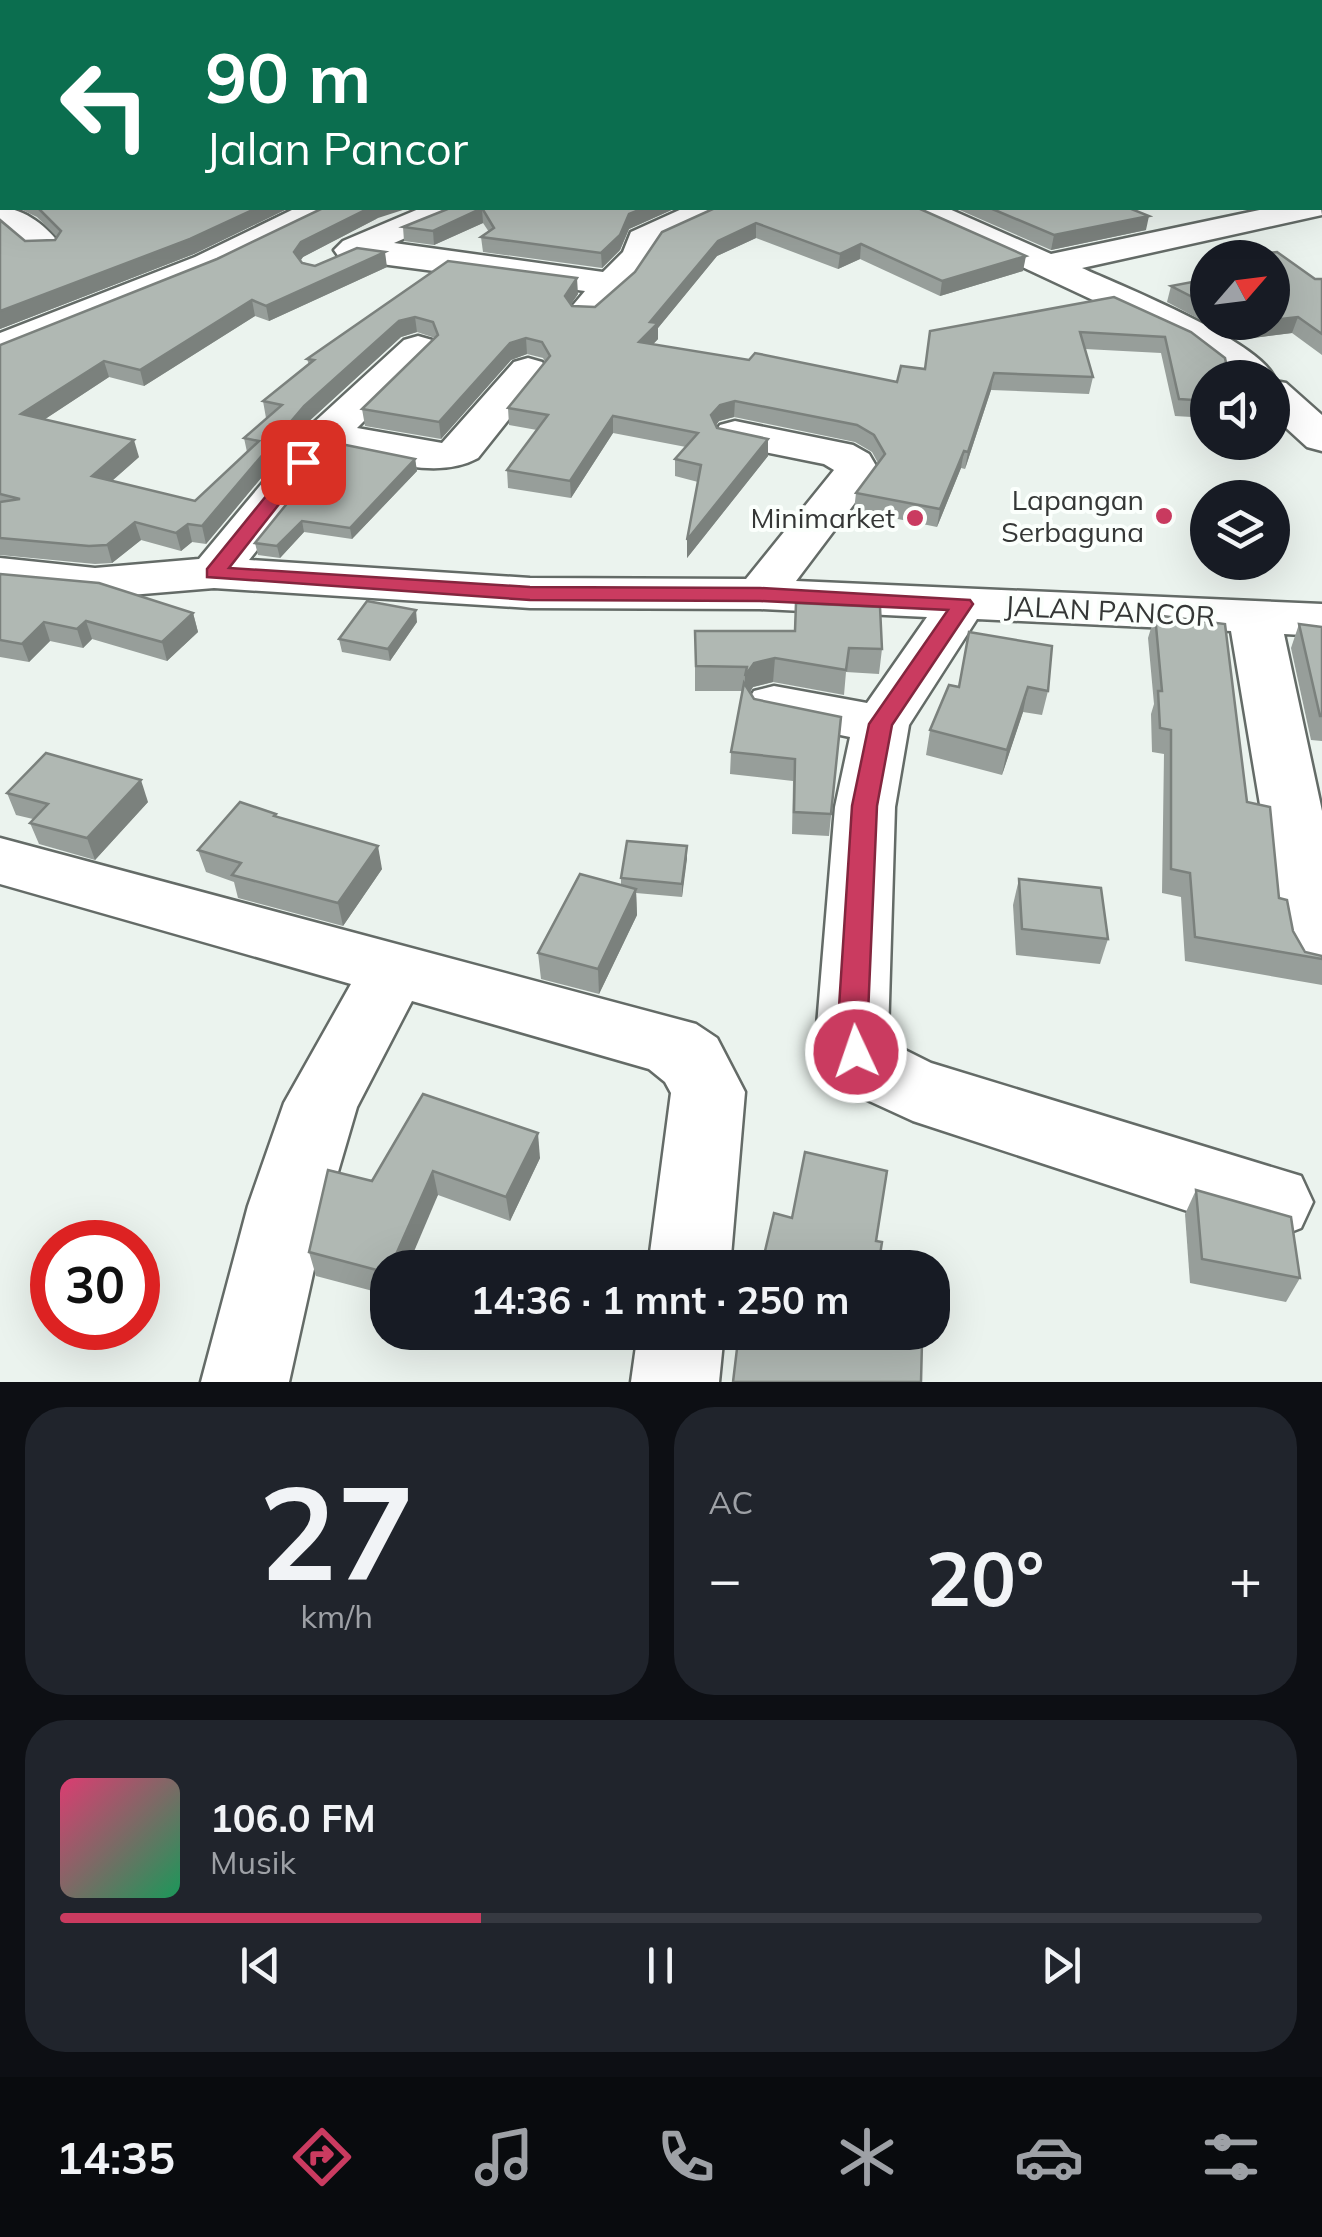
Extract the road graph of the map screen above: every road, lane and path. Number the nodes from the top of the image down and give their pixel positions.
1 (0, 210) edge
2 (316, 210) edge
3 (335, 210) edge
4 (442, 210) edge
5 (706, 210) edge
6 (926, 210) edge
7 (1302, 210) edge
8 (391, 230) junction
9 (44, 246) edge
10 (355, 248) junction
11 (1050, 265) junction
12 (317, 267) edge
13 (610, 284) junction
14 (580, 318) edge
15 (0, 347) edge
16 (418, 348) edge
17 (1234, 360) edge
18 (528, 370) dead end
19 (1290, 409) edge
20 (735, 434) edge
21 (325, 435) junction
22 (1322, 438) edge
23 (214, 573) junction
24 (0, 574) edge
25 (760, 594) junction
26 (962, 604) junction
27 (1255, 618) junction
28 (1322, 620) edge
29 (774, 704) edge
30 (881, 724) junction
31 (0, 861) edge
32 (1319, 954) edge
33 (395, 968) junction
34 (1273, 1202) dead end
35 (691, 1250) edge
36 (679, 1350) edge
37 (244, 1382) edge
38 (675, 1382) edge

1 - 9 street
2 - 15 street
3 - 8 street
4 - 8 street
5 - 13 street
6 - 11 street
7 - 11 street
8 - 10 street
10 - 12 street
10 - 13 street
11 - 17 street
13 - 14 street
16 - 21 street
18 - 21 street
19 - 22 street
20 - 25 street
21 - 23 street
23 - 24 street, JALAN PANCOR
23 - 25 street, JALAN PANCOR
25 - 26 street, JALAN PANCOR
26 - 27 street, JALAN PANCOR
26 - 30 street
27 - 28 street, JALAN PANCOR
27 - 32 street
29 - 30 street
30 - 34 street
31 - 33 street
33 - 35 street
33 - 37 street
36 - 38 street

